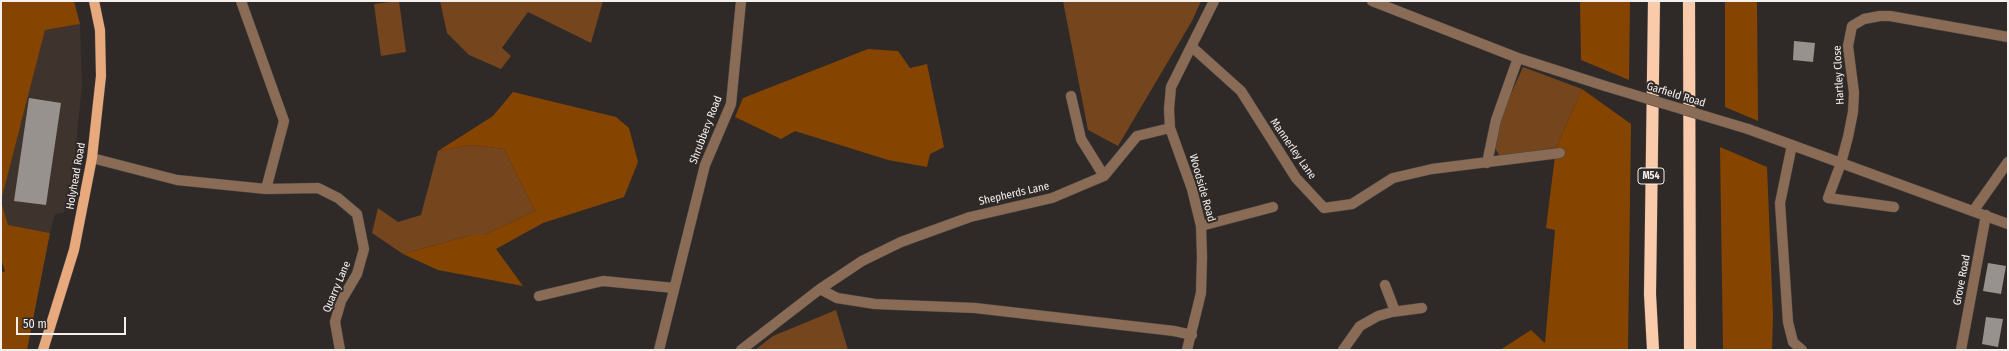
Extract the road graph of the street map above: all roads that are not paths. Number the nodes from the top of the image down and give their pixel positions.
1 (94, 1) edge
2 (241, 1) edge
3 (741, 1) edge
4 (1214, 1) edge
5 (1372, 1) edge
6 (1654, 1) edge
7 (1689, 1) edge
8 (2008, 36) edge
9 (1192, 47) junction
10 (1518, 58) junction
11 (1071, 96) dead end
12 (1170, 128) junction
13 (1792, 145) junction
14 (1560, 153) dead end
15 (92, 158) junction
16 (2008, 162) edge
17 (1487, 163) junction
18 (1841, 163) junction
19 (1104, 176) junction
20 (266, 189) junction
21 (1273, 207) dead end
22 (1894, 207) dead end
23 (1974, 210) junction
24 (1986, 215) junction
25 (2008, 224) edge
26 (1201, 226) junction
27 (1386, 285) dead end
28 (674, 288) junction
29 (820, 289) junction
30 (539, 296) dead end
31 (1422, 308) dead end
32 (1395, 311) junction
33 (1192, 335) junction
34 (1192, 349) edge
35 (43, 350) edge
36 (340, 350) edge
37 (659, 350) edge
38 (741, 350) edge
39 (1342, 350) edge
40 (1653, 350) edge
41 (1690, 350) edge
42 (1802, 350) edge
43 (1961, 350) edge

1 - 15 main road, Holyhead Road
2 - 20 street
3 - 28 street, Shrubbery Road
4 - 9 street
5 - 10 street, Garfield Road
6 - 40 highway, M54
7 - 41 highway
8 - 18 street, Hartley Close
9 - 12 street
9 - 17 street, Mannerley Lane
10 - 13 street, Garfield Road, bridge
10 - 17 street
11 - 19 street
12 - 19 street, Shepherds Lane
12 - 26 street, Woodside Road
13 - 18 street, Garfield Road
13 - 42 street
14 - 17 street, Mannerley Lane
15 - 20 street, Quarry Lane
15 - 35 main road, Holyhead Road
16 - 23 street
18 - 22 street
18 - 23 street, Garfield Road
19 - 29 street, Shepherds Lane
20 - 36 street, Quarry Lane
21 - 26 street
23 - 24 street, Garfield Road
24 - 25 street, Garfield Road
24 - 43 street, Grove Road
26 - 33 street, Woodside Road
27 - 32 street
28 - 30 street
28 - 37 street, Shrubbery Road
29 - 33 street
29 - 38 street, Shepherds Lane
31 - 32 street
32 - 39 street
33 - 34 street, Woodside Road

